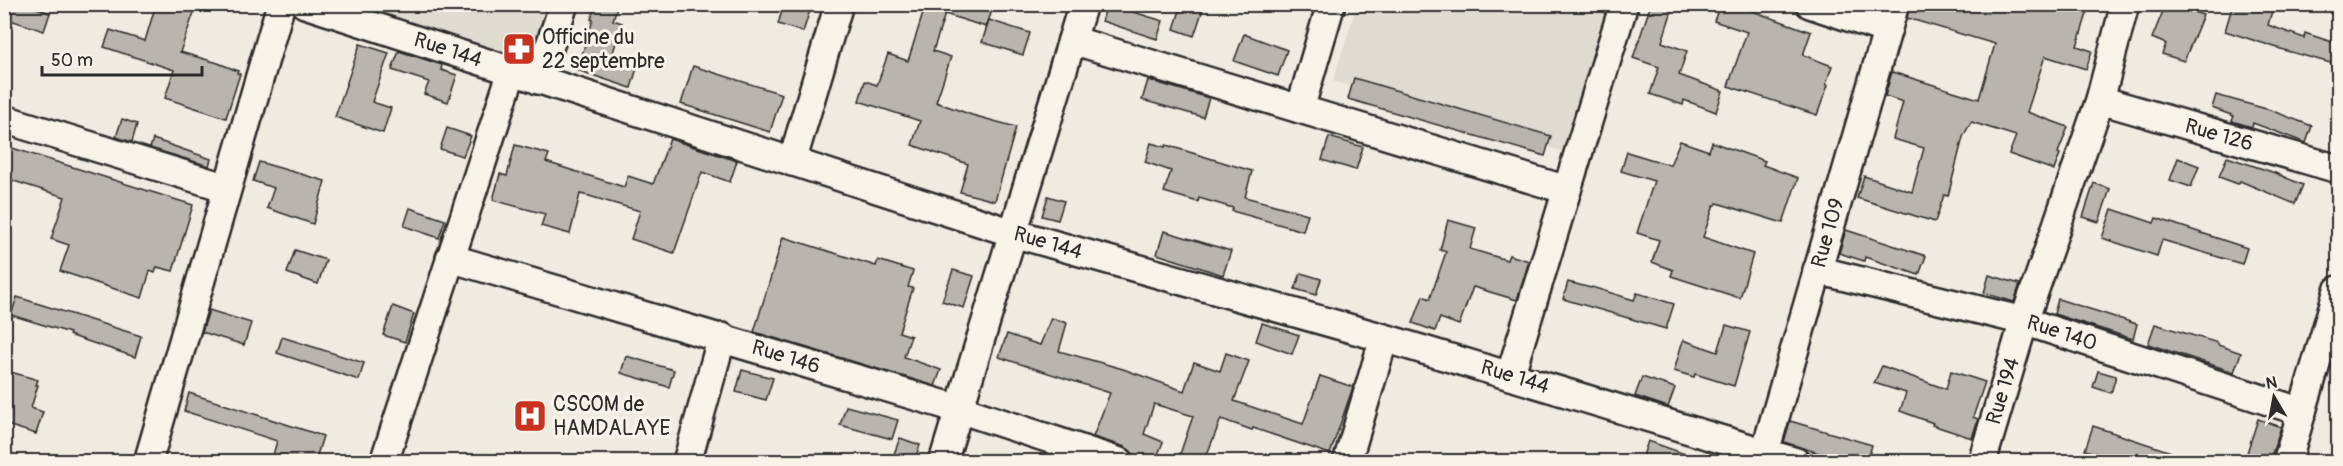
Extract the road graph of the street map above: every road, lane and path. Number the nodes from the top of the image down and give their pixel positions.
1 (281, 4) edge
2 (305, 4) edge
3 (564, 4) edge
4 (839, 4) edge
5 (1083, 4) edge
6 (1331, 4) edge
7 (1624, 4) edge
8 (1810, 4) edge
9 (1895, 4) edge
10 (2126, 4) edge
11 (1887, 30) junction
12 (1072, 40) junction
13 (512, 71) junction
14 (538, 80) junction
15 (2100, 100) junction
16 (1300, 109) junction
17 (4, 119) edge
18 (792, 162) junction
19 (2338, 169) edge
20 (227, 188) junction
21 (1567, 190) junction
22 (1013, 233) junction
23 (450, 258) junction
24 (1817, 270) junction
25 (2338, 290) edge
26 (2024, 321) junction
27 (722, 337) junction
28 (1384, 339) junction
29 (1510, 376) junction
30 (959, 410) junction
31 (2302, 412) junction
32 (1763, 457) edge
33 (148, 462) edge
34 (384, 462) edge
35 (687, 462) edge
36 (943, 462) edge
37 (1120, 462) edge
38 (1347, 462) edge
39 (1796, 462) edge
40 (1982, 462) edge
41 (2287, 462) edge

1 - 20 street
2 - 13 street, Rue 144
3 - 14 street
4 - 18 street
5 - 12 street
6 - 16 street
7 - 21 street
8 - 11 street
9 - 11 street, Rue 109
10 - 15 street, Rue 194
11 - 24 street, Rue 109
12 - 16 street
12 - 22 street
13 - 14 street, Rue 144
13 - 23 street
14 - 18 street, Rue 144
15 - 19 street, Rue 126
15 - 26 street, Rue 194
16 - 21 street
17 - 20 street
18 - 22 street, Rue 144
20 - 33 street
21 - 29 street
22 - 28 street, Rue 144
22 - 30 street
23 - 27 street, Rue 146
23 - 34 street
24 - 26 street, Rue 140
24 - 32 street, Rue 109
25 - 31 street
26 - 31 street, Rue 140
26 - 40 street, Rue 194
27 - 30 street, Rue 146
27 - 35 street
28 - 29 street, Rue 144
28 - 38 street
29 - 32 street, Rue 144
30 - 36 street
30 - 37 street, Rue 146
31 - 41 street
32 - 39 street, Rue 144

